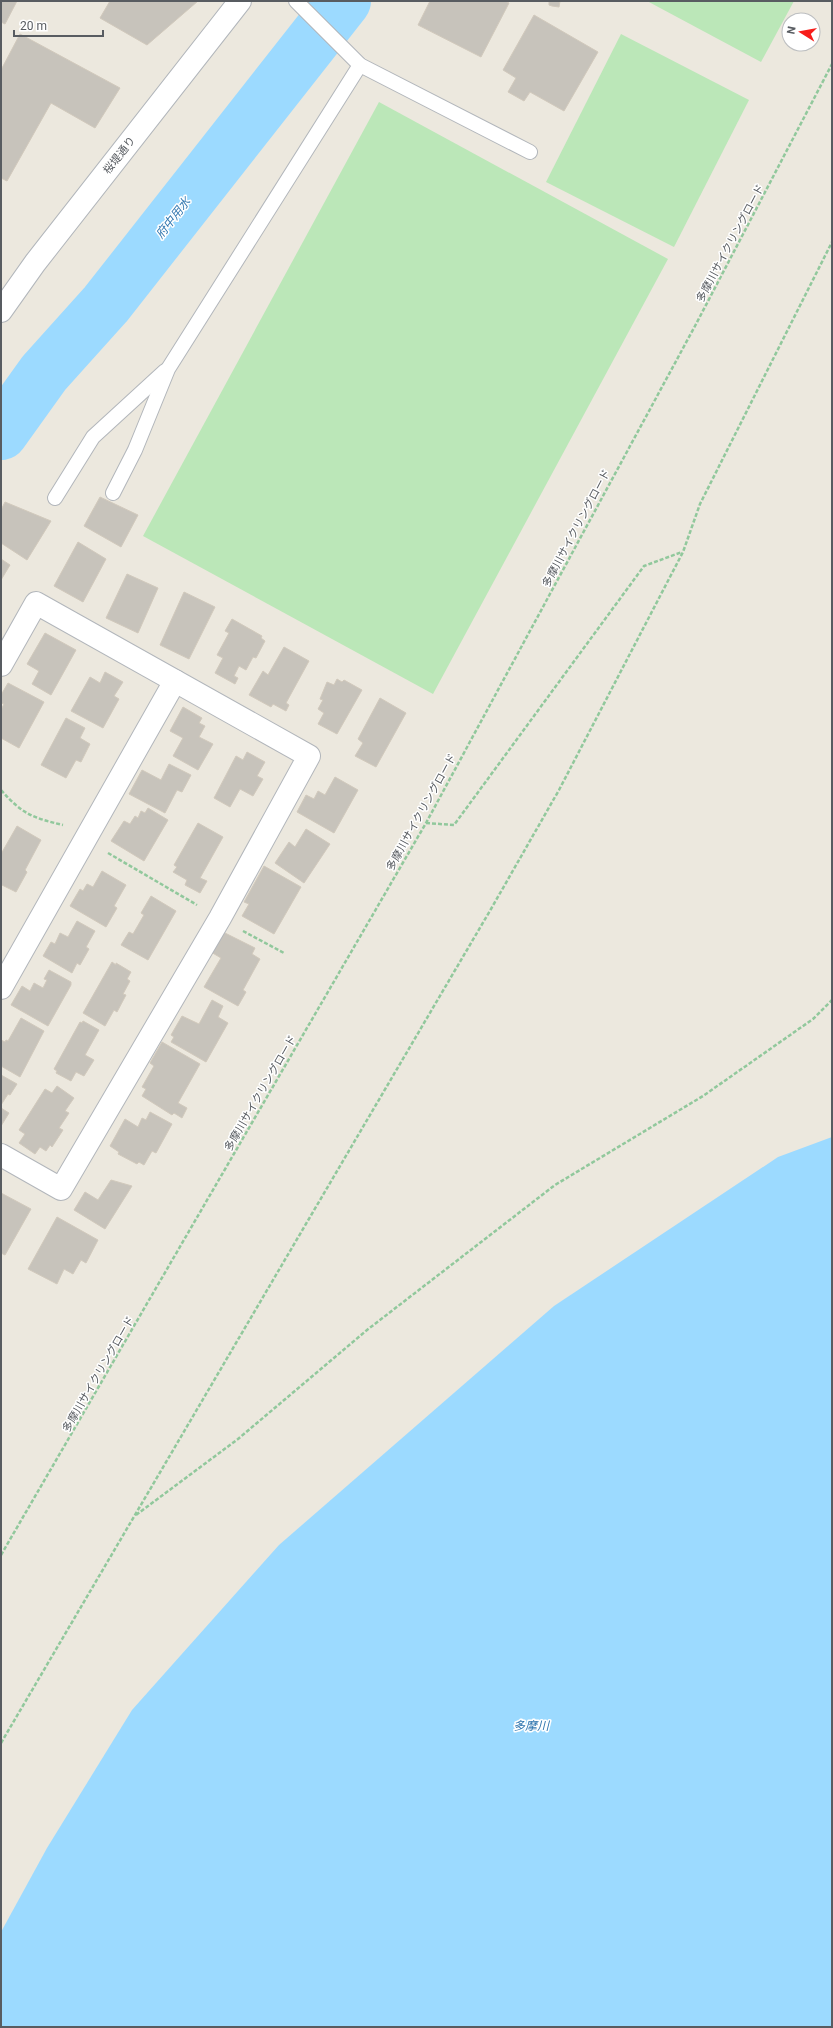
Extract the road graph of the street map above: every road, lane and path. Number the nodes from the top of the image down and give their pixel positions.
1 (240, 1) edge
2 (296, 1) edge
3 (832, 64) edge
4 (360, 65) junction
5 (530, 152) dead end
6 (832, 242) edge
7 (1, 311) edge
8 (168, 368) junction
9 (113, 493) dead end
10 (54, 498) dead end
11 (683, 552) junction
12 (1, 665) edge
13 (175, 681) junction
14 (1, 790) edge
15 (426, 823) junction
16 (85, 839) junction
17 (220, 918) junction
18 (284, 953) dead end
19 (1, 988) edge
20 (832, 1000) edge
21 (1, 1155) edge
22 (134, 1516) junction
23 (1, 1555) edge
24 (1, 1743) edge

1 - 7 street, 桜堤通り
2 - 4 lane
3 - 15 path, 多摩川サイクリングロード
4 - 5 lane
4 - 8 lane
6 - 11 path
8 - 9 lane
8 - 10 lane
11 - 15 path
11 - 22 path
12 - 13 street
13 - 16 street
13 - 17 street
14 - 16 path
15 - 23 path, 多摩川サイクリングロード
16 - 17 path
16 - 19 street
17 - 18 path
17 - 21 street
20 - 22 path
22 - 24 path

